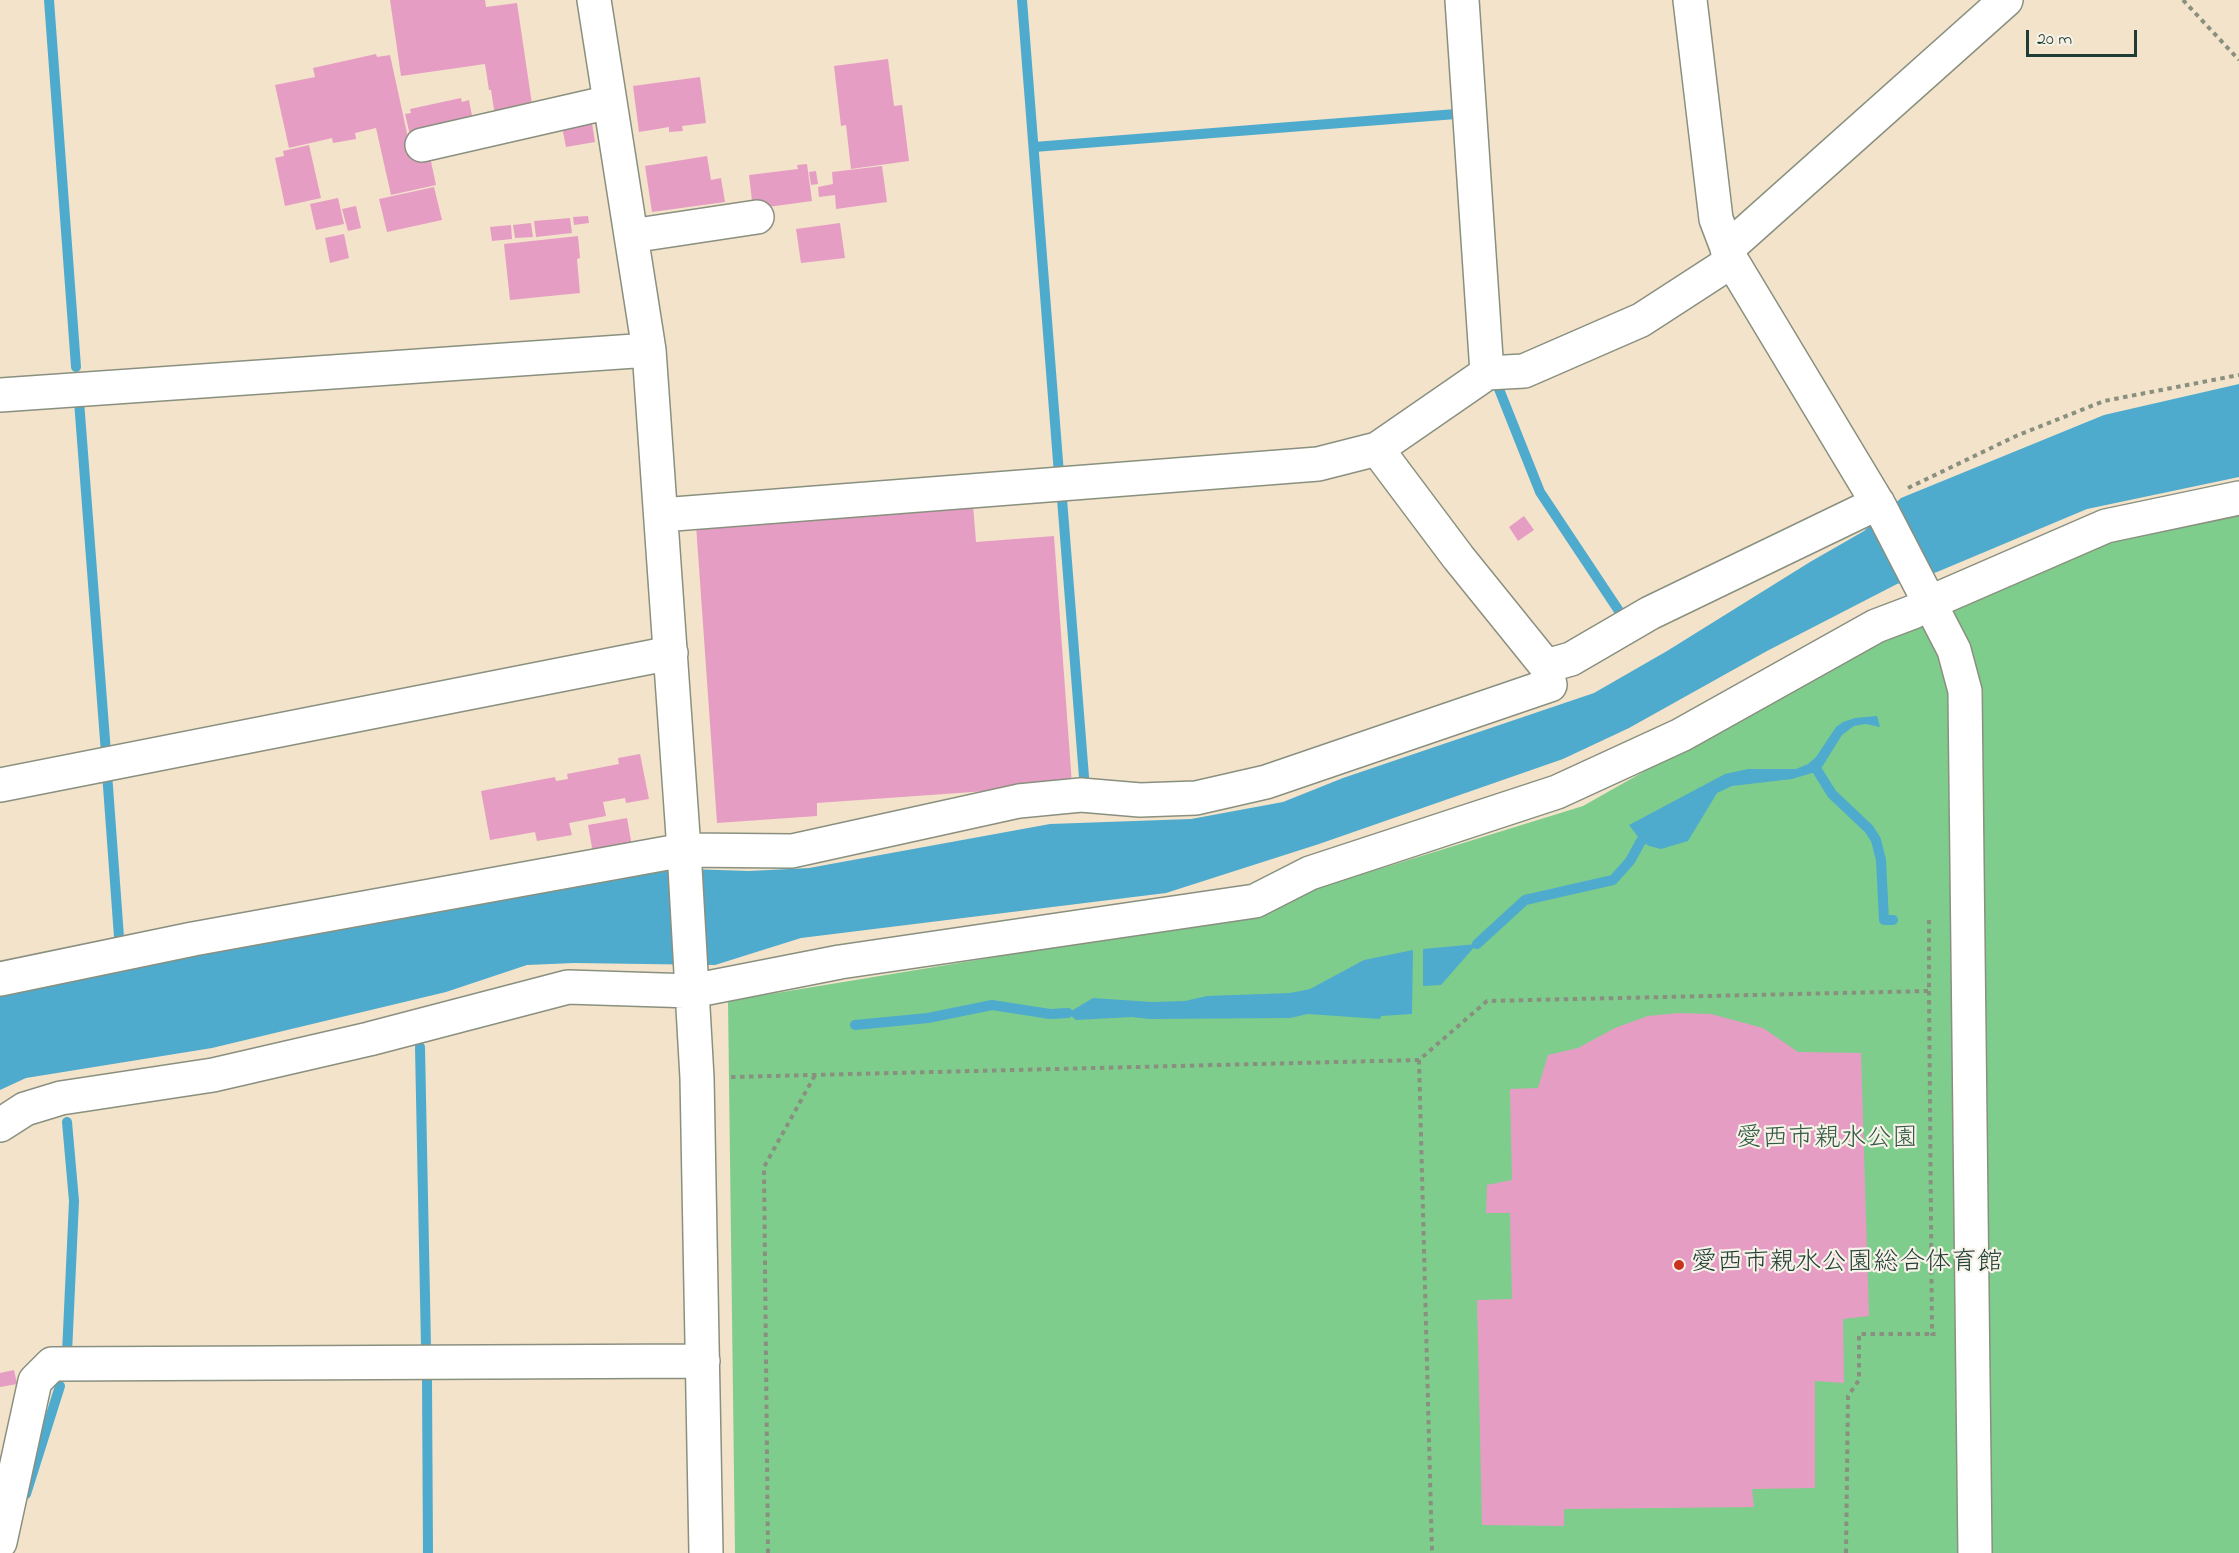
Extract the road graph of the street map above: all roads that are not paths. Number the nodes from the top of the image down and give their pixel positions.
1 (594, 0) edge
2 (1462, 0) edge
3 (1690, 0) edge
4 (2006, 0) edge
5 (610, 102) junction
6 (422, 145) dead end
7 (757, 217) dead end
8 (631, 236) junction
9 (1729, 255) junction
10 (649, 350) junction
11 (1487, 373) junction
12 (0, 395) edge
13 (1377, 450) junction
14 (2239, 498) edge
15 (1879, 505) junction
16 (661, 516) junction
17 (1928, 596) junction
18 (670, 652) junction
19 (1546, 666) junction
20 (0, 785) edge
21 (685, 854) junction
22 (0, 979) edge
23 (692, 985) junction
24 (0, 1125) edge
25 (703, 1360) junction
26 (0, 1542) edge
27 (706, 1553) edge
28 (1975, 1553) edge

1 - 5 street
2 - 11 street
3 - 9 street
4 - 9 street
5 - 6 street
5 - 8 street
7 - 8 street
8 - 10 street
9 - 11 street
9 - 15 street
10 - 12 street
10 - 16 street
11 - 13 street
13 - 16 street
13 - 19 street
14 - 17 street
15 - 17 street
15 - 19 street
16 - 18 street
17 - 23 street
17 - 28 street
18 - 20 street
18 - 21 street
19 - 21 street
21 - 22 street
21 - 23 street
23 - 24 street
23 - 25 street
25 - 26 street
25 - 27 street

